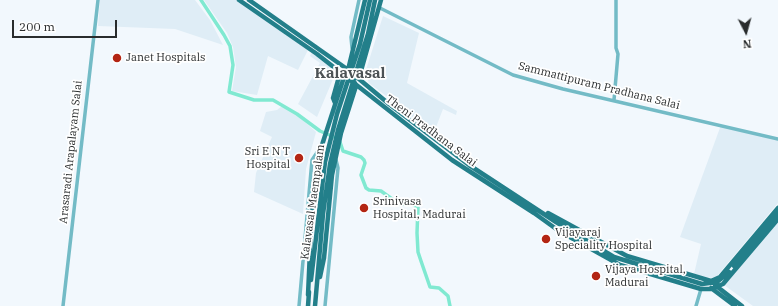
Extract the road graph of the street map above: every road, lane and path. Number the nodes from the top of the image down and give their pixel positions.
1 (98, 0) edge
2 (239, 0) edge
3 (249, 0) edge
4 (359, 0) edge
5 (365, 0) edge
6 (370, 0) edge
7 (375, 0) edge
8 (381, 0) edge
9 (616, 0) edge
10 (380, 8) junction
11 (368, 46) junction
12 (352, 52) junction
13 (351, 58) junction
14 (338, 62) junction
15 (347, 68) junction
16 (342, 75) junction
17 (352, 78) junction
18 (359, 78) junction
19 (356, 86) junction
20 (368, 86) junction
21 (364, 92) junction
22 (352, 99) junction
23 (614, 100) junction
24 (778, 139) edge
25 (323, 143) junction
26 (336, 158) junction
27 (778, 208) edge
28 (539, 213) junction
29 (778, 213) edge
30 (778, 219) edge
31 (711, 281) junction
32 (318, 283) junction
33 (714, 288) junction
34 (701, 289) junction
35 (308, 295) junction
36 (63, 306) edge
37 (299, 306) edge
38 (308, 306) edge
39 (315, 306) edge
40 (324, 306) edge
41 (696, 306) edge
42 (735, 306) edge
43 (742, 306) edge

1 - 36 street, Arasaradi Arapalayam Salai
2 - 16 main road, Theni Pradhana Salai
3 - 14 main road, Theni Pradhana Salai
4 - 12 street
5 - 12 main road
6 - 35 main road, Kalavasal Maempalam
7 - 32 main road, Kalavasal Maempalam
8 - 10 main road
9 - 23 street
10 - 11 main road
10 - 23 street, Sammattipuram Pradhana Salai
11 - 18 main road
11 - 20 main road
12 - 13 main road
13 - 14 main road
13 - 15 main road
14 - 15 main road, Theni Pradhana Salai
15 - 17 main road
15 - 18 main road, Theni Pradhana Salai
16 - 17 main road
16 - 19 main road, Theni Pradhana Salai
16 - 25 main road
17 - 18 main road
17 - 19 main road
18 - 20 main road, Theni Pradhana Salai
19 - 21 main road, Theni Pradhana Salai
19 - 22 main road
20 - 28 main road, Theni Pradhana Salai
21 - 22 main road
21 - 28 main road, Theni Pradhana Salai
22 - 26 main road
23 - 24 street, Sammattipuram Pradhana Salai
25 - 35 main road
25 - 37 street
26 - 32 main road
26 - 40 street
27 - 31 main road
28 - 29 main road, Theni Pradhana Salai
28 - 31 main road, Theni Pradhana Salai
28 - 34 main road, Theni Pradhana Salai
30 - 33 main road
31 - 33 main road
32 - 39 main road
33 - 34 main road, Theni Pradhana Salai
33 - 42 main road
33 - 43 main road
34 - 41 street
35 - 38 main road

